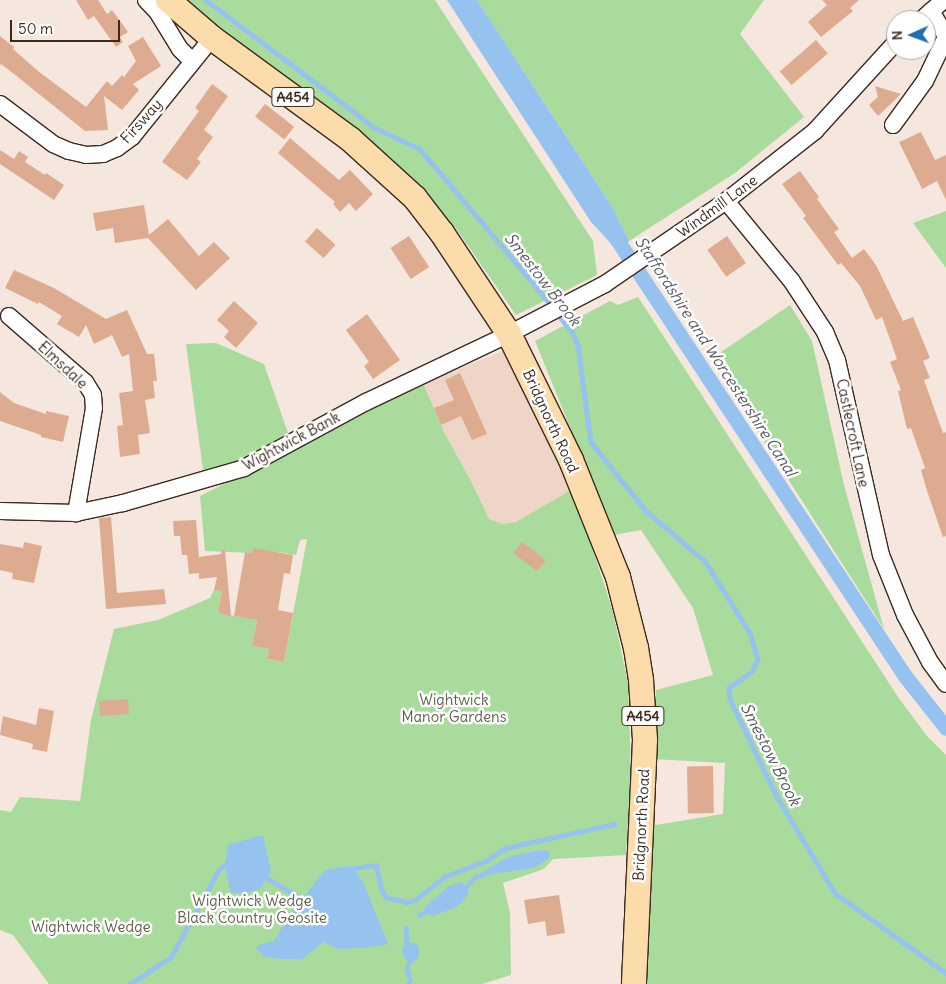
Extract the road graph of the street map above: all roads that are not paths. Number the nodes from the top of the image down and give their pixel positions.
1 (146, 0) edge
2 (168, 0) edge
3 (944, 0) edge
4 (933, 10) edge
5 (936, 26) edge
6 (946, 37) edge
7 (212, 38) junction
8 (886, 53) edge
9 (192, 61) junction
10 (0, 104) edge
11 (893, 124) dead end
12 (726, 201) junction
13 (9, 316) dead end
14 (509, 334) junction
15 (0, 510) edge
16 (76, 513) junction
17 (946, 684) edge
18 (634, 984) edge

1 - 9 street
2 - 7 highway, Bridgnorth Road / A454
3 - 4 street
5 - 6 street
6 - 11 street
7 - 9 street, Firsway
7 - 14 highway, Bridgnorth Road / A454
8 - 12 street, Windmill Lane
9 - 10 street, Firsway
12 - 14 street, Windmill Lane
12 - 17 street, Castlecroft Lane
13 - 16 street, Elmsdale
14 - 16 street, Wightwick Bank
14 - 18 highway, Bridgnorth Road / A454
15 - 16 street, Wightwick Bank

